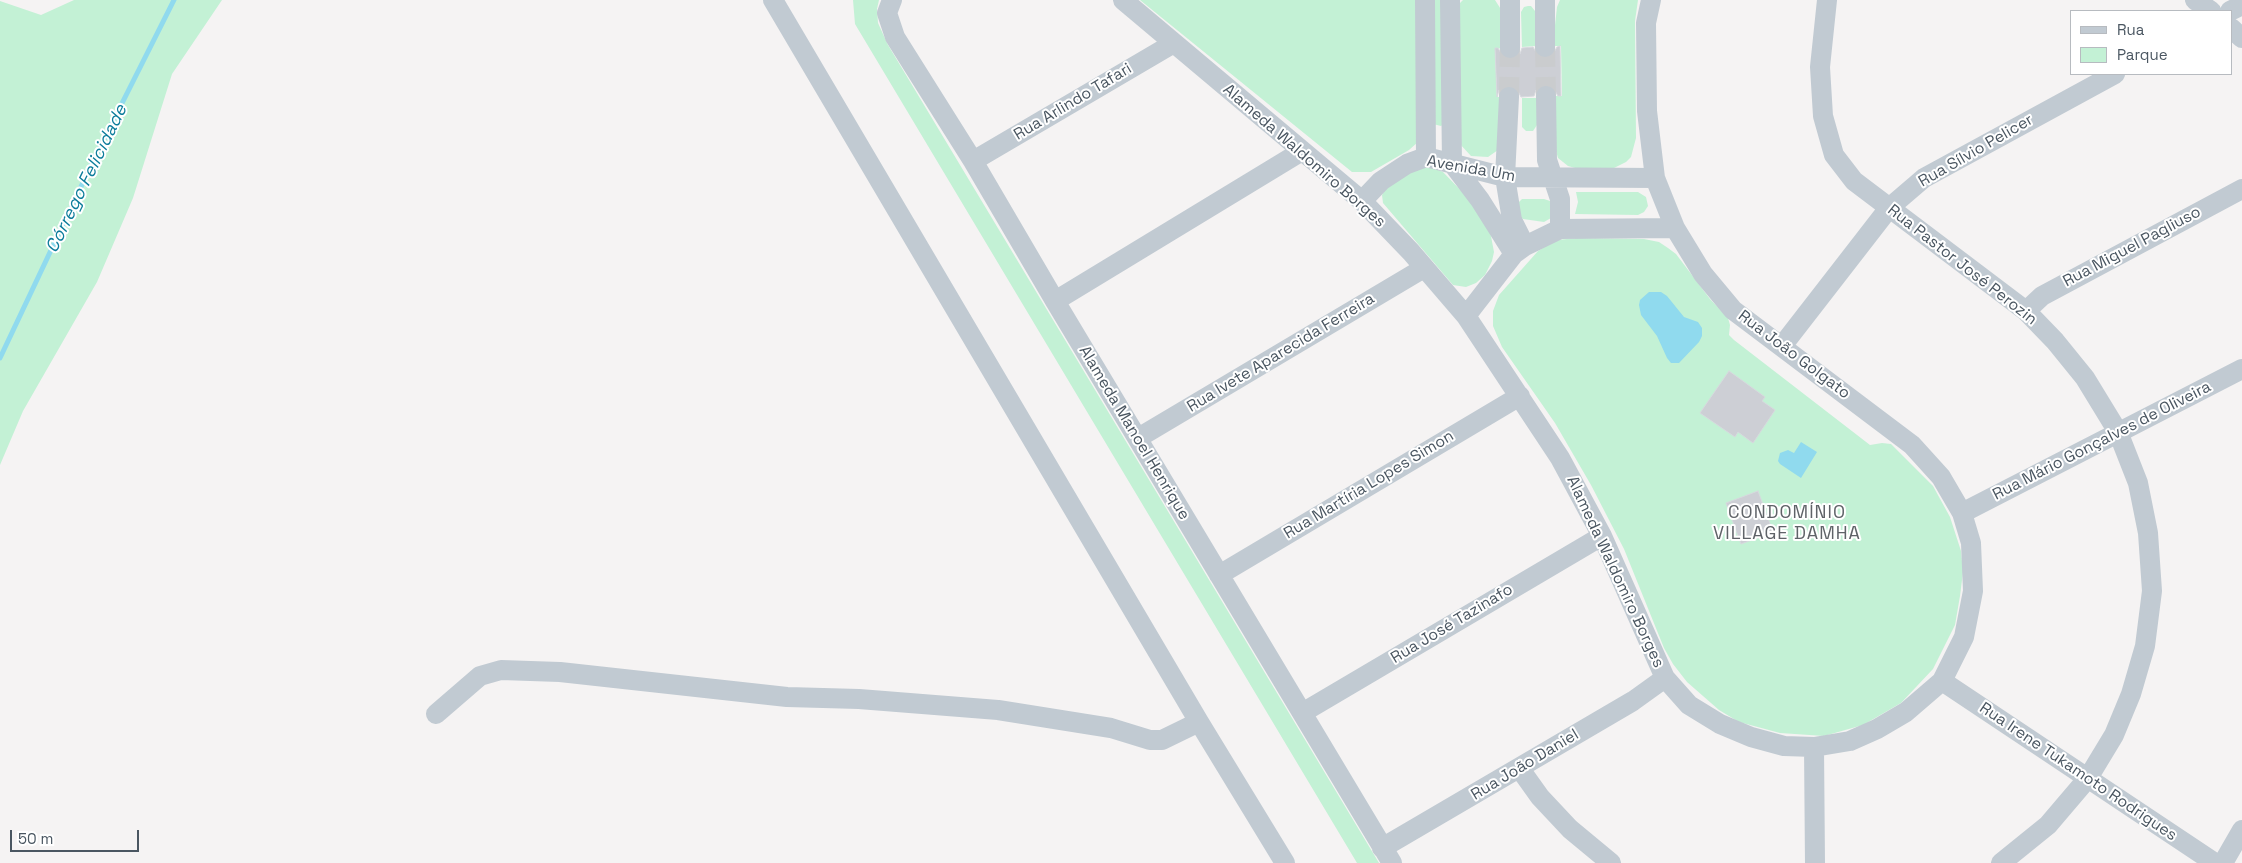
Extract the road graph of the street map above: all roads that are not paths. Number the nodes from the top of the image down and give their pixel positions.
1 (892, 0) edge
2 (1123, 0) edge
3 (1425, 0) edge
4 (1450, 0) edge
5 (1510, 0) edge
6 (1544, 0) edge
7 (1651, 0) edge
8 (1827, 0) edge
9 (2195, 0) edge
10 (774, 1) edge
11 (2210, 10) edge
12 (2232, 29) edge
13 (2242, 38) edge
14 (1174, 43) junction
15 (1545, 47) tunnel mouth
16 (1510, 48) tunnel mouth
17 (2113, 75) edge
18 (1546, 96) tunnel mouth
19 (1509, 97) tunnel mouth
20 (1302, 152) junction
21 (1426, 157) junction
22 (973, 161) junction
23 (1452, 163) junction
24 (1505, 177) junction
25 (1654, 178) junction
26 (1553, 179) junction
27 (2242, 188) edge
28 (1362, 201) junction
29 (1890, 208) junction
30 (1675, 228) junction
31 (1560, 229) junction
32 (1519, 250) junction
33 (1424, 268) junction
34 (1055, 301) junction
35 (2026, 311) junction
36 (1466, 316) junction
37 (1782, 346) junction
38 (2242, 369) edge
39 (1520, 396) junction
40 (2118, 432) junction
41 (1138, 438) junction
42 (1962, 513) junction
43 (1602, 536) junction
44 (1219, 575) junction
45 (1665, 678) junction
46 (1942, 681) junction
47 (1302, 712) junction
48 (436, 714) dead end
49 (1199, 722) junction
50 (1814, 747) junction
51 (1520, 768) junction
52 (2088, 778) junction
53 (2242, 830) edge
54 (1387, 856) edge
55 (1284, 863) edge
56 (1611, 863) edge
57 (1815, 863) edge
58 (2001, 863) edge
59 (2215, 863) edge
60 (2222, 863) edge

1 - 22 street, Alameda Manoel Henrique
2 - 14 street, Alameda Waldomiro Borges
3 - 21 street
4 - 23 street
5 - 16 street
6 - 15 street
7 - 25 street, Rua João Golgato
8 - 29 street, Rua Pastor José Perozin
9 - 11 street
10 - 49 street
12 - 13 street
14 - 20 street, Alameda Waldomiro Borges
14 - 22 street, Rua Arlindo Tafari
17 - 29 street, Rua Sílvio Pelicer
18 - 26 street
19 - 24 street
20 - 28 street, Alameda Waldomiro Borges
20 - 34 street
21 - 23 street, Avenida Um
21 - 28 street, Avenida Um
22 - 34 street, Alameda Manoel Henrique
23 - 24 street, Avenida Um
23 - 32 street
24 - 26 street, Avenida Um
24 - 32 street
25 - 26 street, Avenida Um
25 - 30 street, Rua João Golgato
26 - 31 street
27 - 35 street, Rua Miguel Pagliuso
28 - 33 street, Alameda Waldomiro Borges
29 - 35 street, Rua Pastor José Perozin
29 - 37 street, Rua Sílvio Pelicer
30 - 31 street
30 - 37 street, Rua João Golgato
31 - 32 street
32 - 36 street
33 - 36 street, Alameda Waldomiro Borges
33 - 41 street, Rua Ivete Aparecida Ferreira
34 - 41 street, Alameda Manoel Henrique
35 - 40 street, Rua Pastor José Perozin
36 - 39 street, Alameda Waldomiro Borges
37 - 42 street, Rua João Golgato
38 - 40 street, Rua Mário Gonçalves de Oliveira
39 - 43 street, Alameda Waldomiro Borges
39 - 44 street, Rua Martíria Lopes Simon
40 - 42 street, Rua Mário Gonçalves de Oliveira
40 - 52 street, Rua Pastor José Perozin
41 - 44 street, Alameda Manoel Henrique
42 - 46 street, Rua João Golgato
43 - 45 street, Alameda Waldomiro Borges
43 - 47 street, Rua José Tazinafo
44 - 47 street, Alameda Manoel Henrique
45 - 50 street, Alameda Waldomiro Borges
45 - 51 street, Rua João Daniel
46 - 50 street, Alameda Waldomiro Borges
46 - 52 street, Rua Irene Tukamoto Rodrigues
47 - 54 street, Alameda Manoel Henrique
48 - 49 street
49 - 55 street
50 - 57 street
51 - 54 street, Rua João Daniel
51 - 56 street
52 - 58 street, Rua Pastor José Perozin
52 - 59 street, Rua Irene Tukamoto Rodrigues
53 - 60 street

